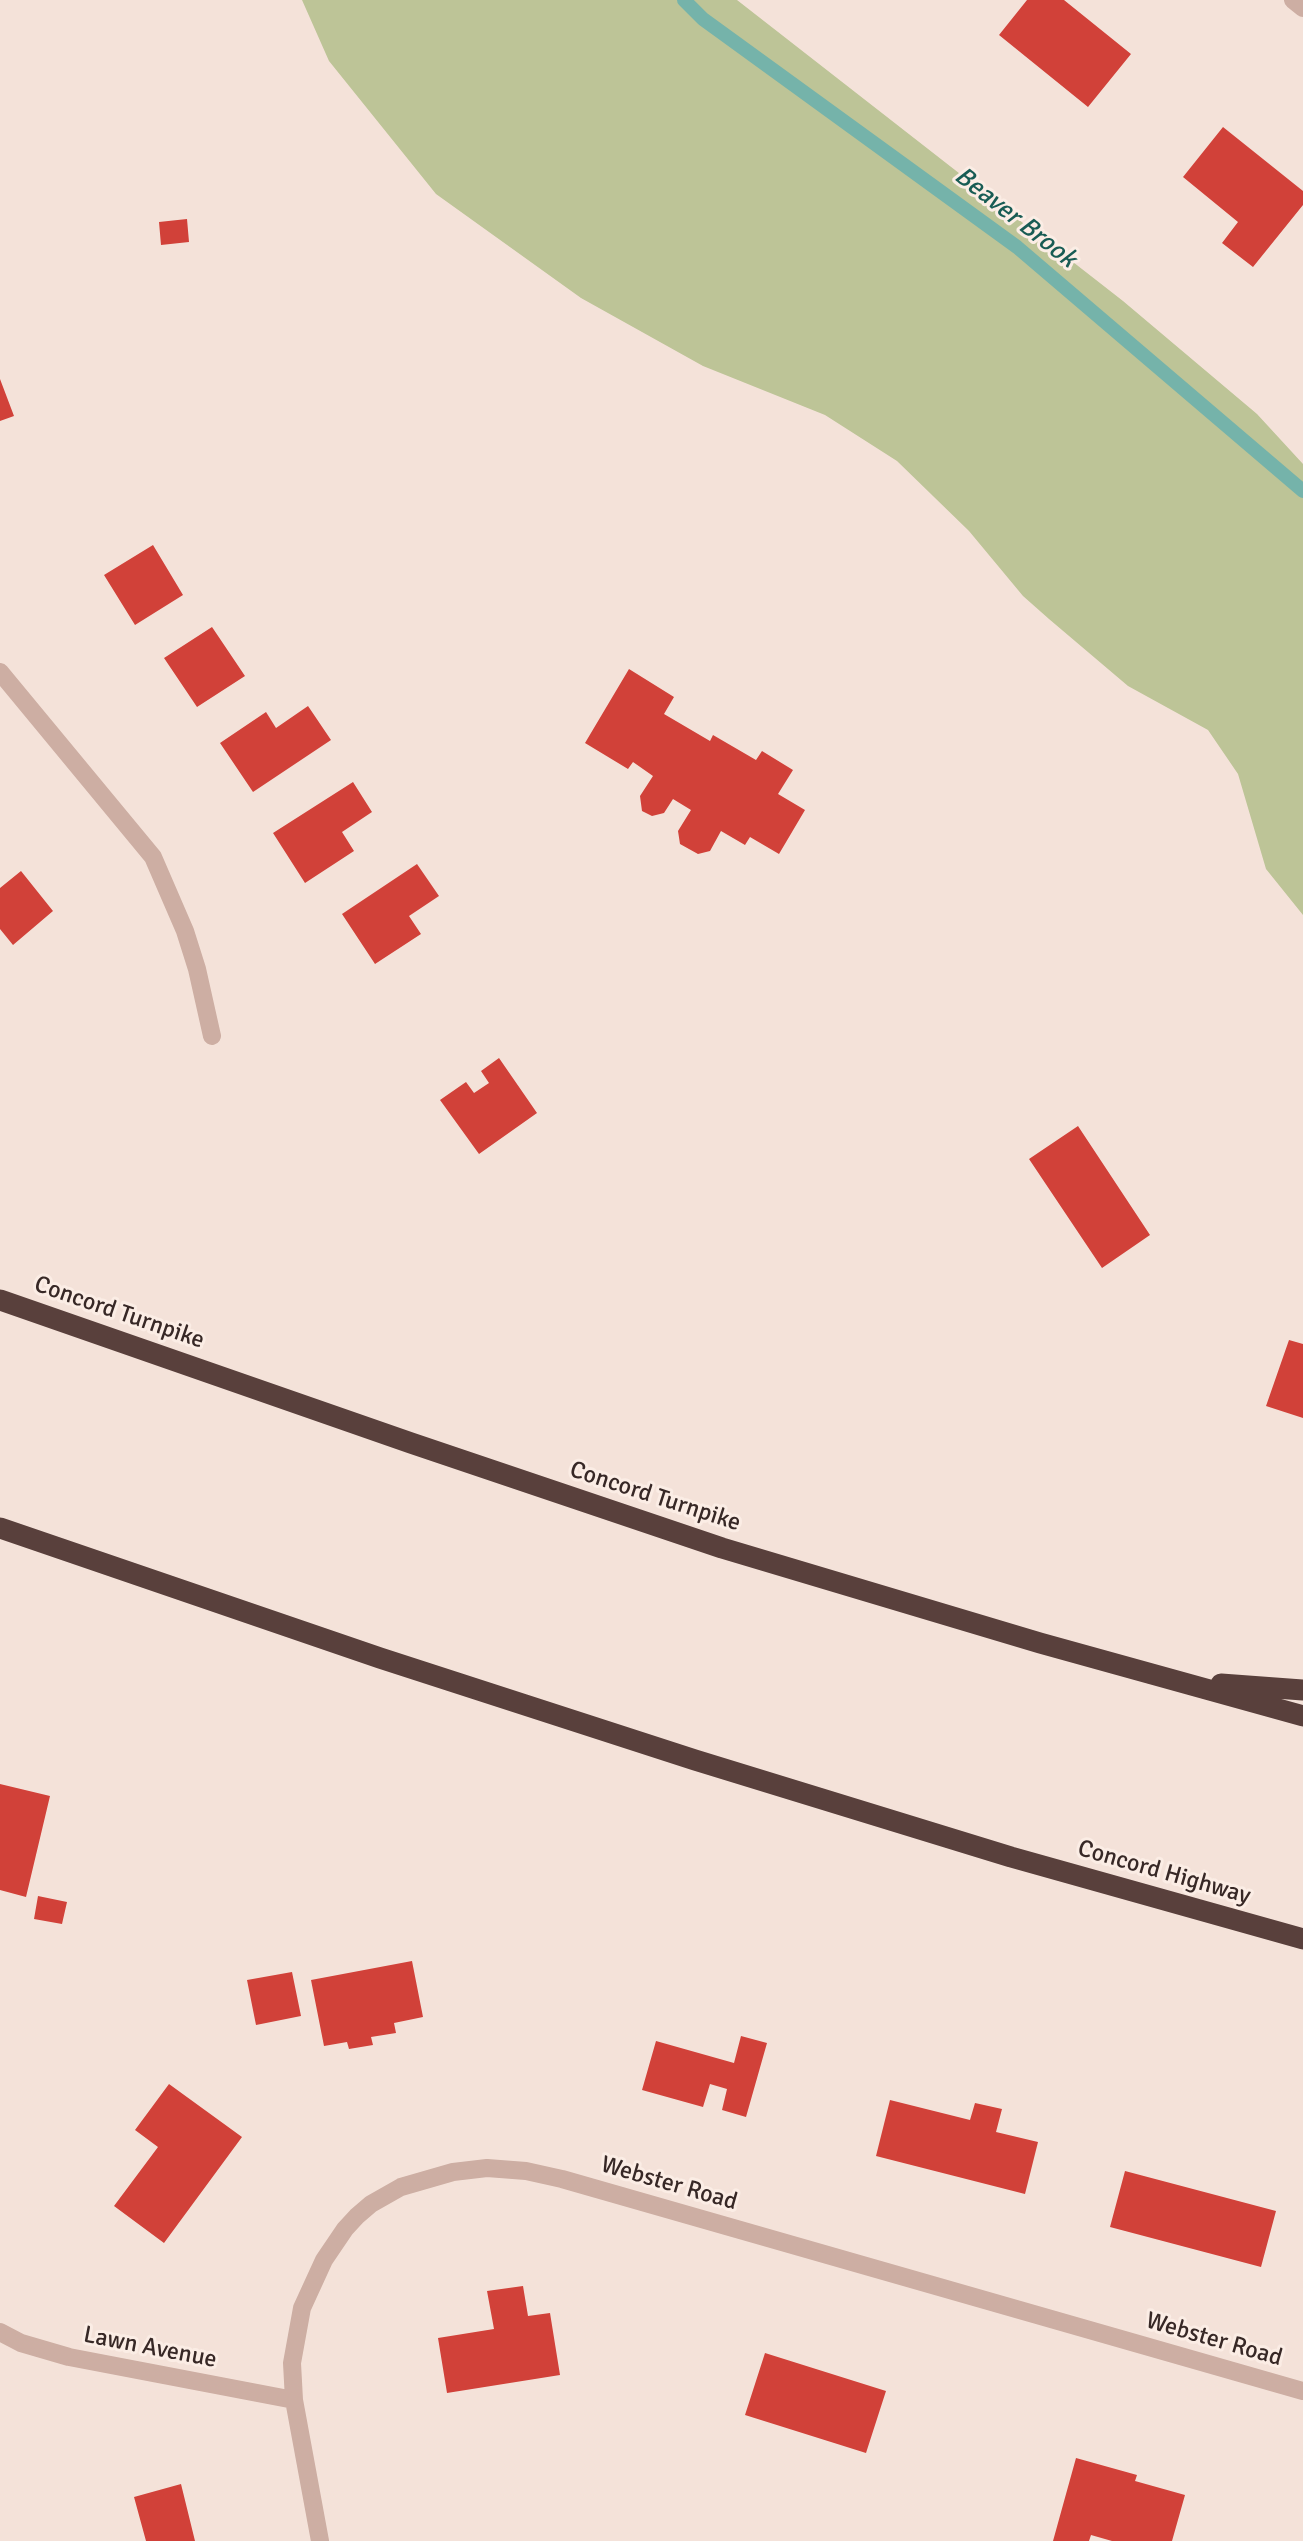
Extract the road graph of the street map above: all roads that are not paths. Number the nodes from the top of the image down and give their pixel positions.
1 (1293, 0) edge
2 (1303, 8) edge
3 (0, 673) edge
4 (212, 1036) dead end
5 (0, 1300) edge
6 (0, 1528) edge
7 (1171, 1680) junction
8 (1303, 1690) edge
9 (1303, 1716) edge
10 (1303, 1939) edge
11 (0, 2332) edge
12 (1303, 2391) edge
13 (294, 2400) junction
14 (320, 2541) edge

1 - 2 street
3 - 4 street
5 - 7 highway, Concord Turnpike
6 - 10 highway, Concord Highway
7 - 8 highway
7 - 9 highway, Concord Turnpike
11 - 13 street, Lawn Avenue
12 - 13 street, Webster Road
13 - 14 street, Webster Road

